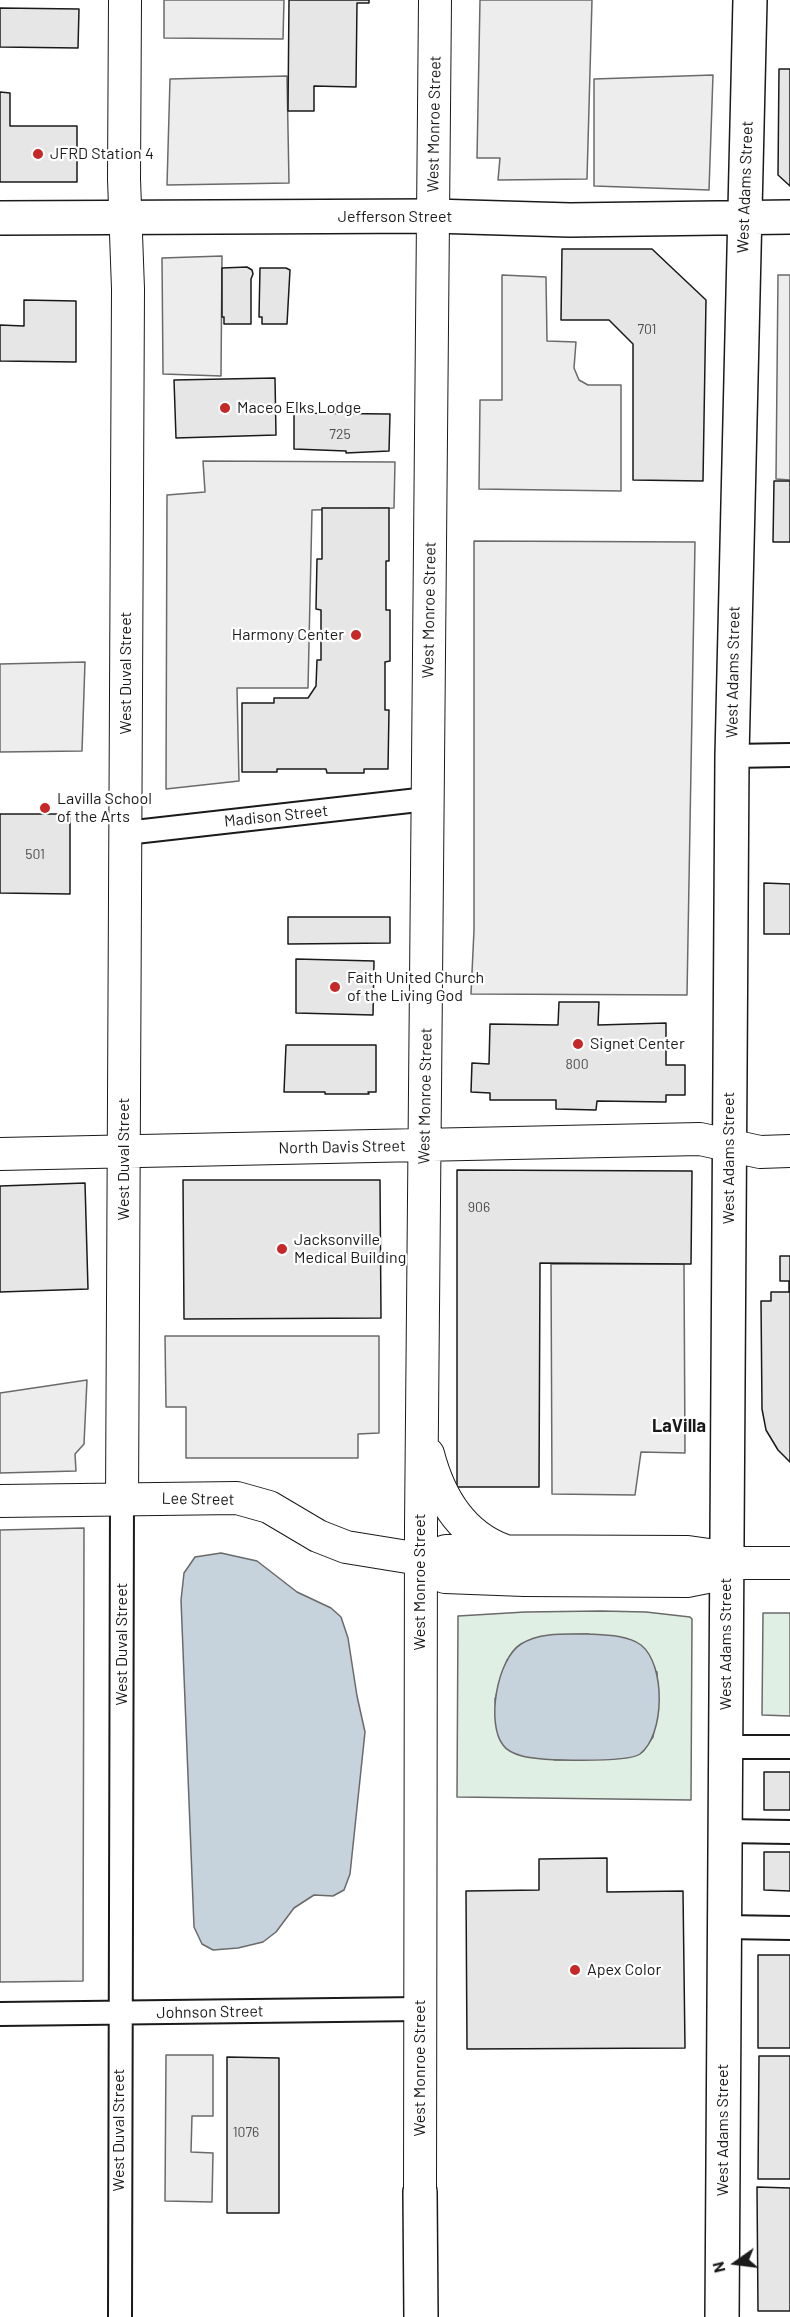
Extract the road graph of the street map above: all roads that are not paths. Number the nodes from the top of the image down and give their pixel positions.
1 (125, 0) edge
2 (435, 0) edge
3 (750, 0) edge
4 (433, 216) junction
5 (744, 217) junction
6 (790, 217) edge
7 (0, 218) edge
8 (126, 218) junction
9 (790, 755) edge
10 (732, 756) junction
11 (427, 799) junction
12 (126, 833) junction
13 (729, 1144) junction
14 (424, 1145) junction
15 (790, 1151) edge
16 (125, 1152) junction
17 (0, 1154) edge
18 (421, 1430) junction
19 (122, 1499) junction
20 (0, 1501) edge
21 (506, 1551) junction
22 (420, 1559) junction
23 (727, 1563) junction
24 (790, 1563) edge
25 (726, 1747) junction
26 (790, 1748) edge
27 (725, 1831) junction
28 (790, 1832) edge
29 (724, 1927) junction
30 (790, 1928) edge
31 (420, 2009) junction
32 (120, 2013) junction
33 (0, 2014) edge
34 (420, 2192) joint
35 (120, 2317) edge
36 (421, 2317) edge
37 (722, 2317) edge

1 - 8 street, West Duval Street
2 - 4 street, West Monroe Street
3 - 5 main road, West Adams Street
4 - 5 main road, Jefferson Street
4 - 8 main road, Jefferson Street
4 - 11 street, West Monroe Street
5 - 6 main road, Jefferson Street
5 - 10 main road, West Adams Street
7 - 8 main road, Jefferson Street
8 - 12 street, West Duval Street
9 - 10 street
10 - 13 main road, West Adams Street
11 - 12 street, Madison Street
11 - 14 street, West Monroe Street
12 - 16 street, West Duval Street
13 - 14 street, North Davis Street
13 - 15 street, North Davis Street
13 - 23 main road, West Adams Street
14 - 16 street, North Davis Street
14 - 18 street, West Monroe Street
16 - 17 street, North Davis Street
16 - 19 street, West Duval Street
18 - 21 street
18 - 22 street, West Monroe Street
19 - 20 street, Lee Street
19 - 22 street, Lee Street
19 - 32 street, West Duval Street
21 - 22 street, Lee Street
21 - 23 street, Lee Street
22 - 23 street, Lee Street
22 - 31 street, West Monroe Street
23 - 24 street, Lee Street
23 - 25 main road, West Adams Street
25 - 26 street
25 - 27 main road, West Adams Street
27 - 28 street
27 - 29 main road, West Adams Street
29 - 30 street
29 - 37 main road, West Adams Street
31 - 32 street, Johnson Street
31 - 34 street, West Monroe Street
32 - 33 street, Johnson Street
32 - 35 street, West Duval Street
34 - 36 main road

